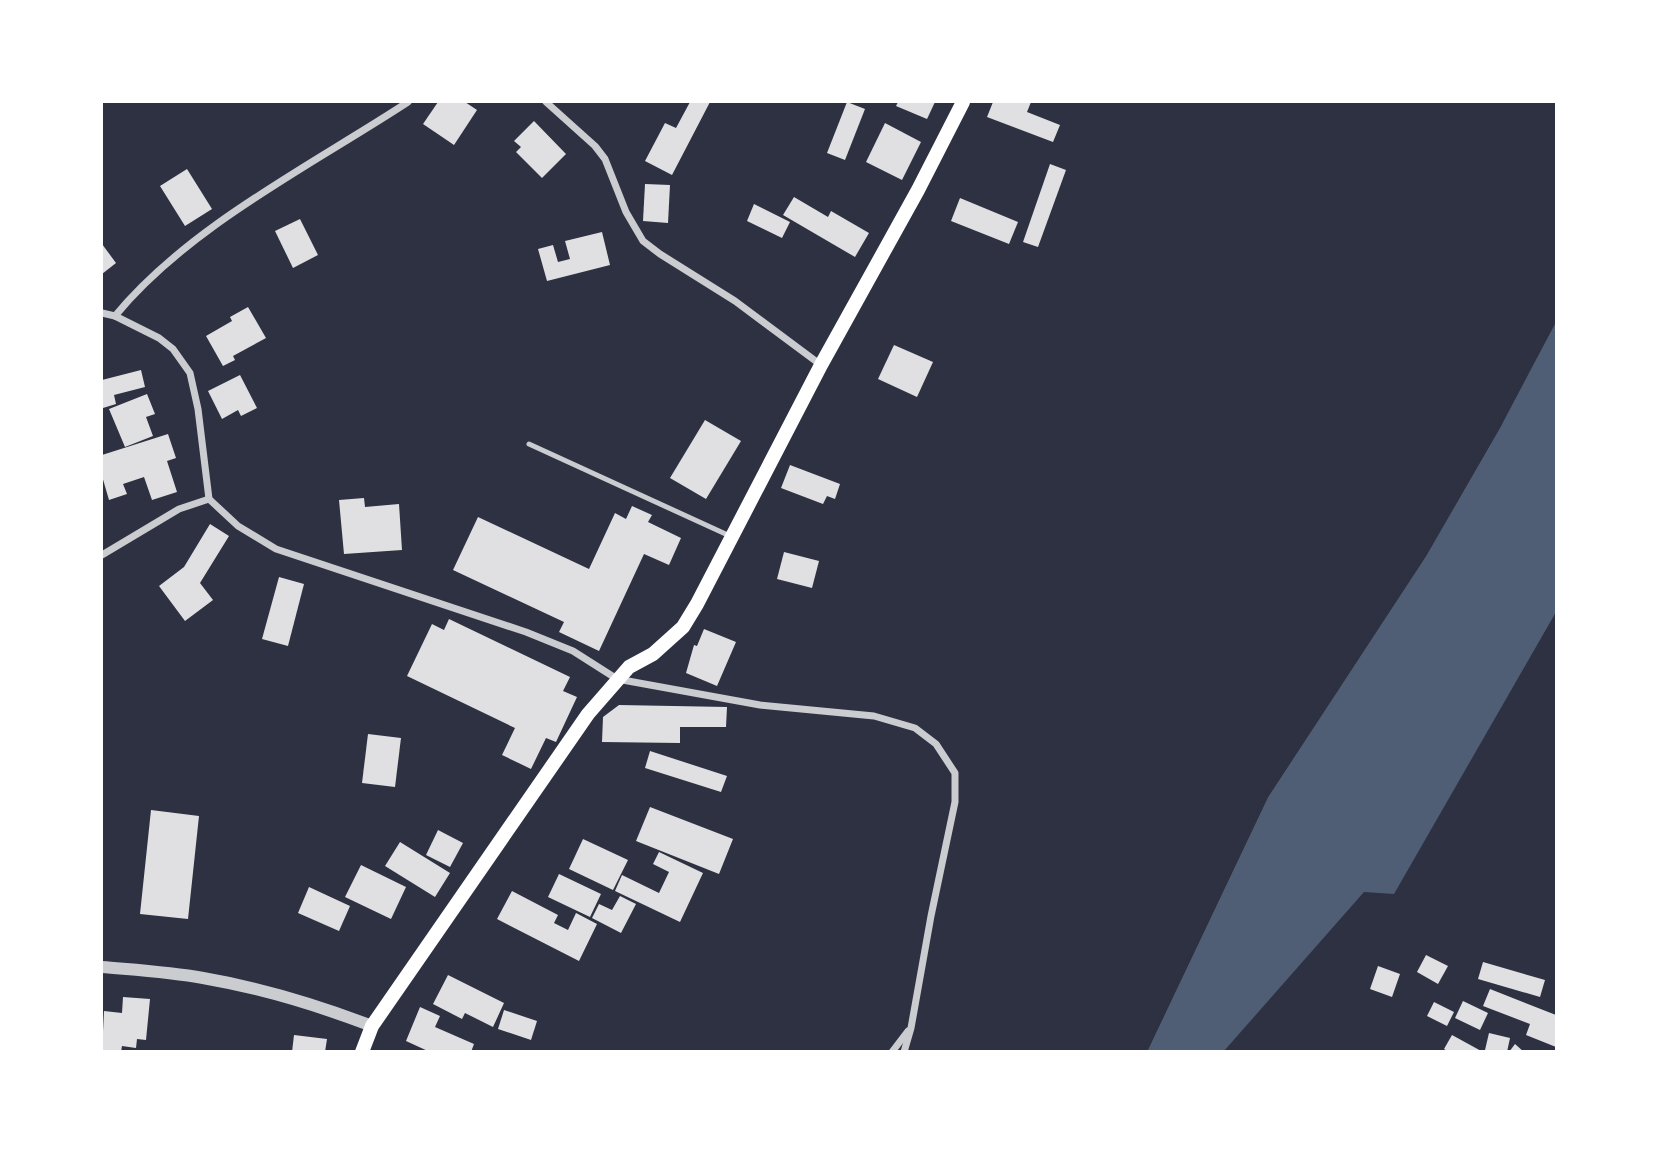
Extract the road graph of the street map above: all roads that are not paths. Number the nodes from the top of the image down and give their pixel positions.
1 (408, 102) edge
2 (546, 102) edge
3 (963, 102) edge
4 (102, 313) edge
5 (115, 316) junction
6 (821, 365) junction
7 (529, 444) dead end
8 (209, 499) junction
9 (733, 538) junction
10 (102, 555) edge
11 (617, 679) junction
12 (102, 967) edge
13 (372, 1026) junction
14 (911, 1028) junction
15 (362, 1052) edge
16 (891, 1052) edge
17 (904, 1052) edge

1 - 5 street
2 - 6 street
3 - 6 main road
4 - 5 street
5 - 8 street
6 - 9 main road
7 - 9 lane
8 - 10 street
8 - 11 street
9 - 11 main road
11 - 13 main road
11 - 14 street
12 - 13 street
13 - 15 main road
14 - 16 street
14 - 17 street

